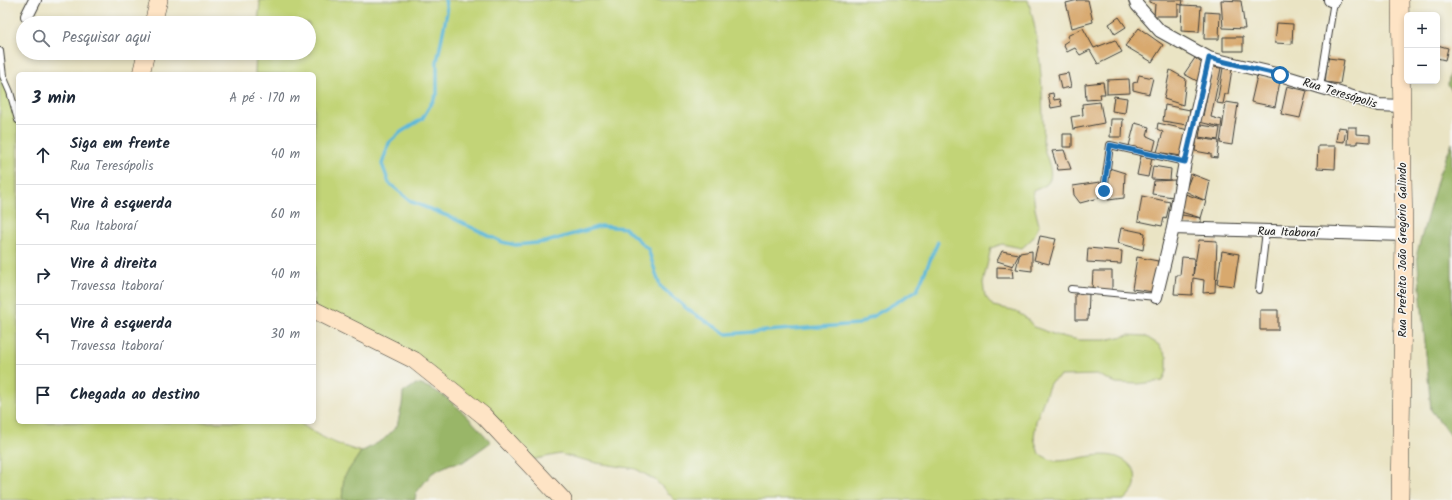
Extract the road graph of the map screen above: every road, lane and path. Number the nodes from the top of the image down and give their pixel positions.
1 (35, 0) edge
2 (159, 0) edge
3 (1400, 0) edge
4 (1332, 1) edge
5 (1137, 2) edge
6 (27, 16) dead end
7 (155, 16) edge
8 (0, 51) edge
9 (1209, 58) junction
10 (144, 60) edge
11 (141, 72) edge
12 (1320, 87) junction
13 (1401, 106) junction
14 (16, 113) edge
15 (1185, 162) junction
16 (1104, 191) dead end
17 (1173, 228) junction
18 (1266, 231) junction
19 (1404, 235) junction
20 (1071, 289) dead end
21 (1259, 290) dead end
22 (1156, 297) joint
23 (316, 311) edge
24 (563, 500) edge
25 (1400, 500) edge

1 - 6 street
2 - 7 main road
3 - 13 main road, Rua Prefeito João Gregório Galindo
4 - 12 lane
5 - 9 street, Rua Teresópolis
8 - 14 lane
9 - 12 street, Rua Teresópolis
9 - 15 street
10 - 11 main road
12 - 13 street, Rua Teresópolis
13 - 19 main road, Rua Prefeito João Gregório Galindo
15 - 16 lane
15 - 17 street
17 - 18 street, Rua Itaboraí
17 - 22 street
18 - 19 street, Rua Itaboraí
18 - 21 lane
19 - 25 main road, Rua Prefeito João Gregório Galindo
20 - 22 lane
23 - 24 main road

